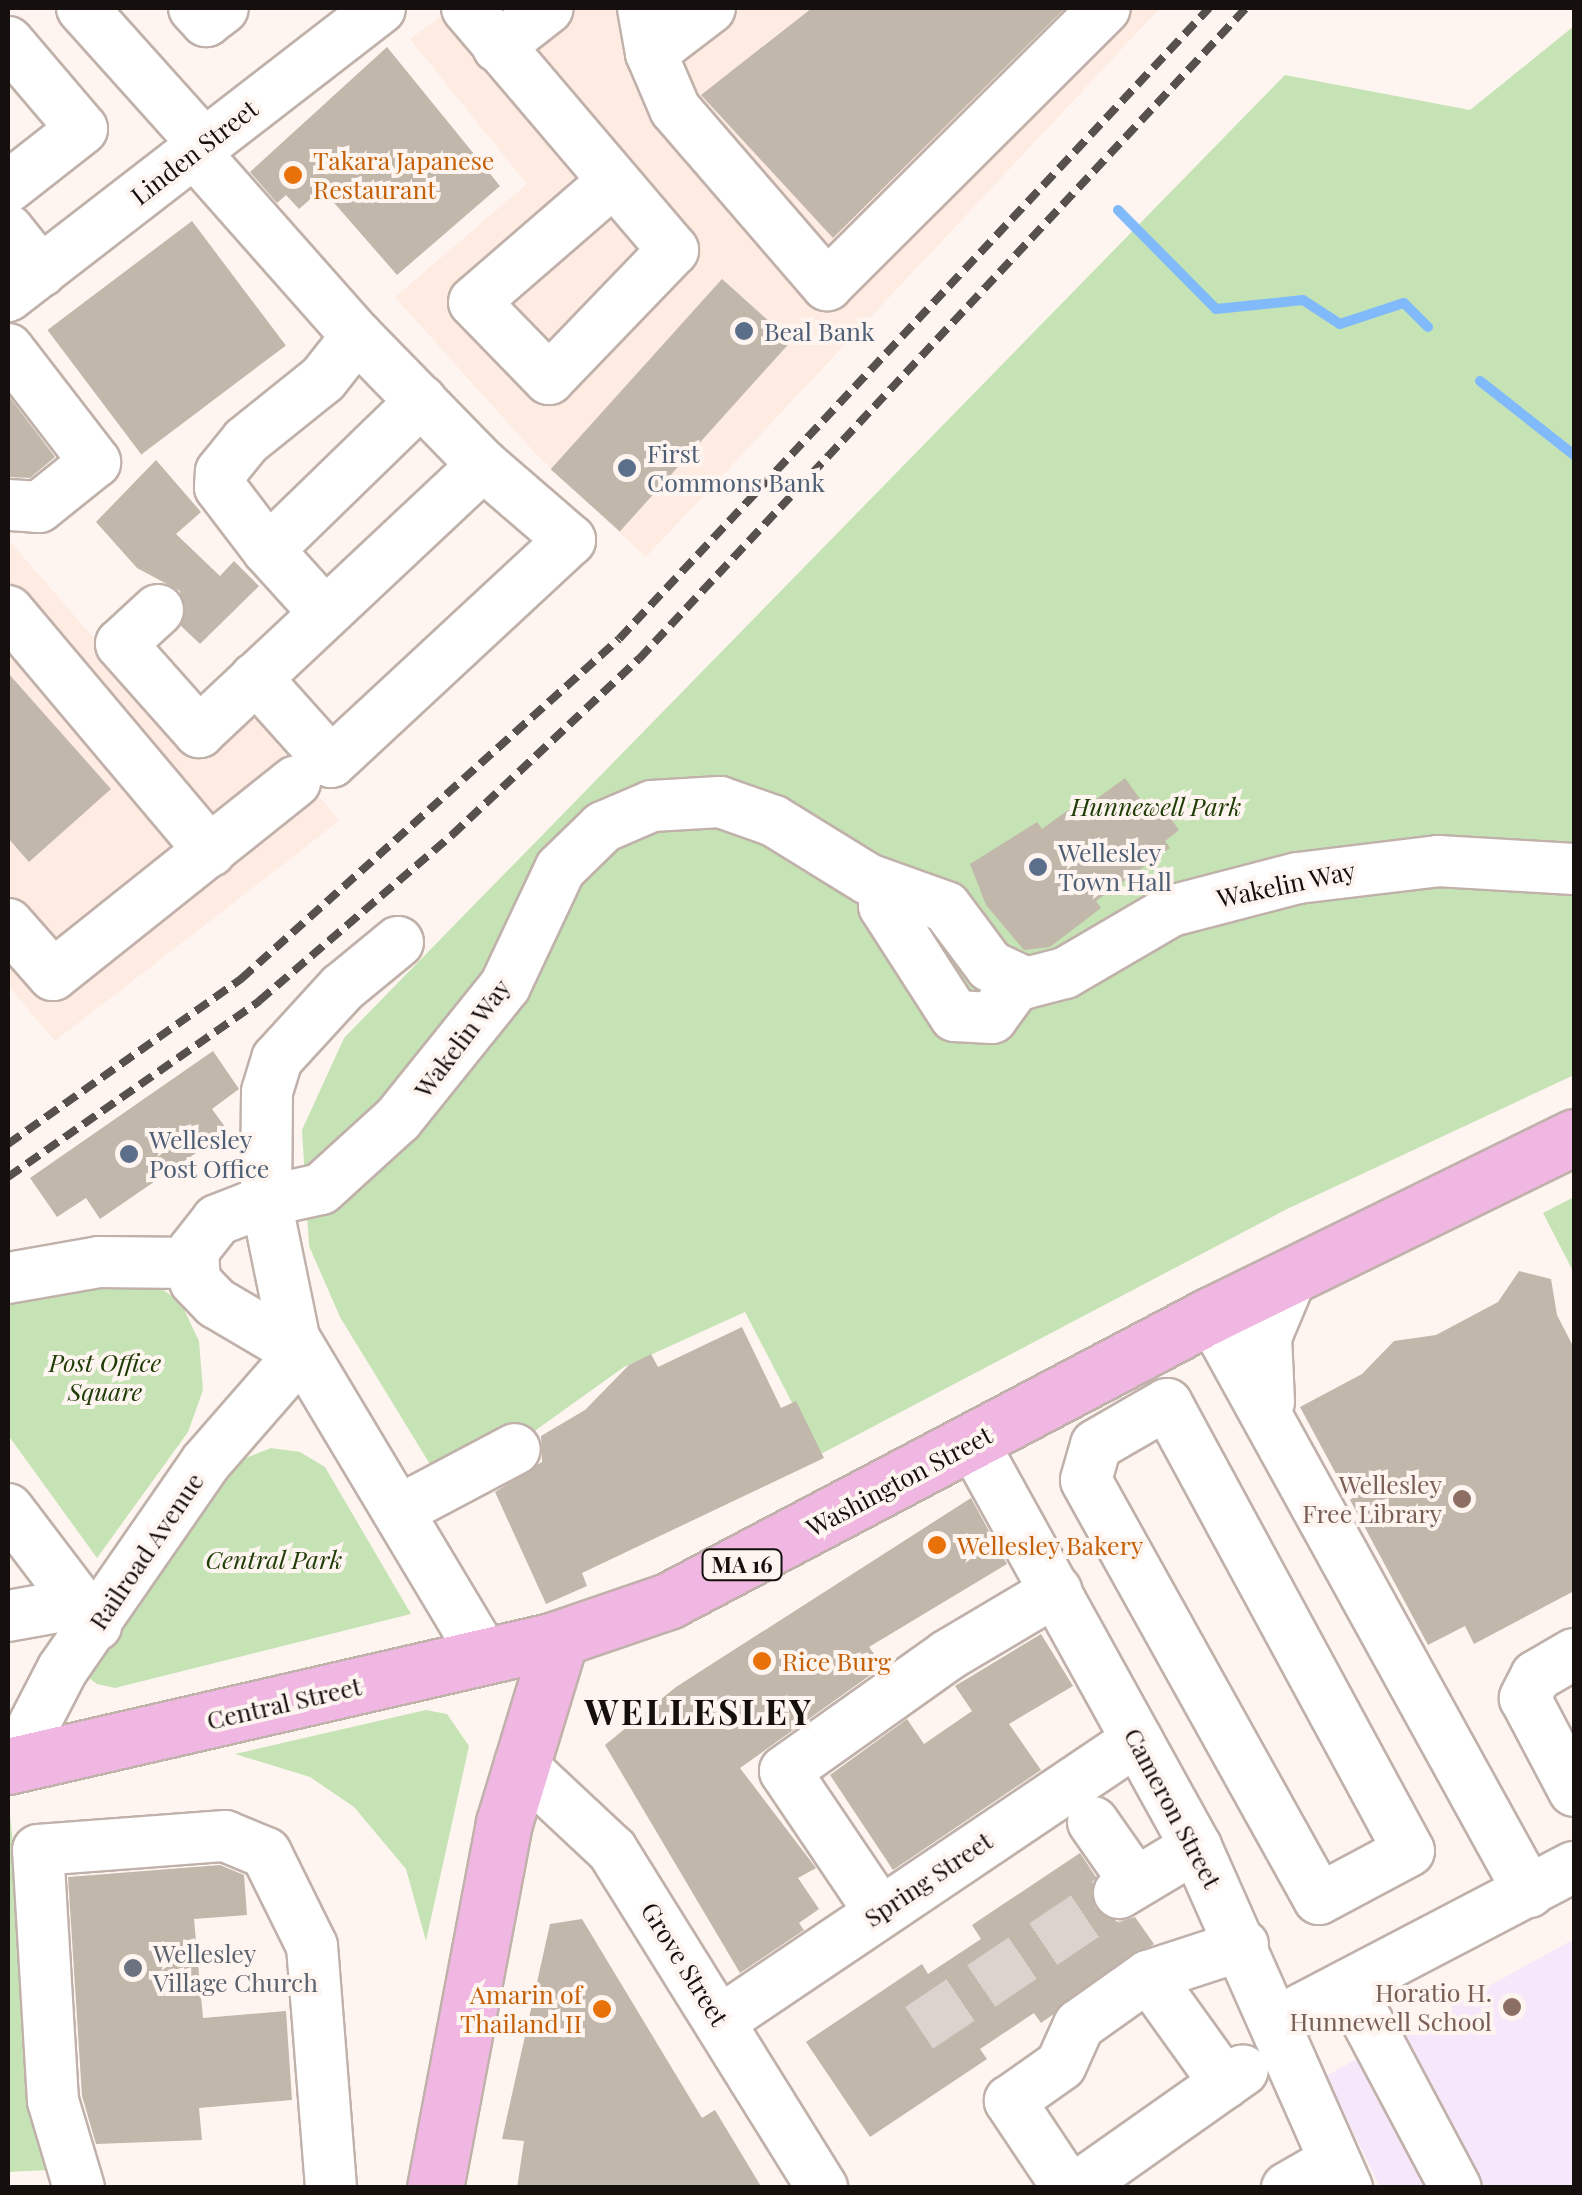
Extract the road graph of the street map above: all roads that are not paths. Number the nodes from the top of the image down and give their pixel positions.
1 (82, 8) edge
2 (194, 8) edge
3 (223, 8) edge
4 (380, 8) edge
5 (467, 8) edge
6 (548, 8) edge
7 (710, 8) edge
8 (1106, 8) edge
9 (647, 30) edge
10 (8, 42) edge
11 (498, 46) junction
12 (199, 148) junction
13 (610, 184) dead end
14 (8, 187) edge
15 (8, 230) edge
16 (24, 284) edge
17 (357, 336) junction
18 (8, 350) edge
19 (420, 401) junction
20 (483, 465) junction
21 (8, 506) edge
22 (268, 550) junction
23 (158, 610) dead end
24 (8, 611) edge
25 (325, 613) junction
26 (256, 678) junction
27 (200, 732) junction
28 (295, 782) dead end
29 (173, 807) junction
30 (210, 850) junction
31 (1574, 869) edge
32 (8, 924) edge
33 (398, 942) dead end
34 (1574, 1137) edge
35 (266, 1201) junction
36 (190, 1262) junction
37 (1292, 1275) junction
38 (8, 1278) edge
39 (1211, 1315) junction
40 (301, 1352) junction
41 (1276, 1421) junction
42 (972, 1441) junction
43 (514, 1448) dead end
44 (8, 1510) edge
45 (398, 1511) junction
46 (1056, 1591) junction
47 (14, 1616) edge
48 (82, 1627) junction
49 (560, 1639) junction
50 (1574, 1654) edge
51 (485, 1657) junction
52 (1206, 1690) junction
53 (1135, 1736) junction
54 (520, 1764) junction
55 (10, 1765) edge
56 (1574, 1792) edge
57 (1093, 1822) dead end
58 (1196, 1847) junction
59 (1574, 1867) edge
60 (1529, 1892) junction
61 (880, 1912) junction
62 (1242, 1945) junction
63 (1148, 1976) junction
64 (1350, 1989) junction
65 (720, 2021) junction
66 (1275, 2023) junction
67 (1340, 2174) edge
68 (79, 2188) edge
69 (331, 2188) edge
70 (435, 2188) edge
71 (822, 2188) edge
72 (1068, 2188) edge
73 (1076, 2188) edge
74 (1286, 2188) edge
75 (1456, 2188) edge

1 - 12 street
2 - 3 street
4 - 12 street, Linden Street
5 - 11 street
6 - 11 street
7 - 9 street
8 - 9 street
10 - 14 street
11 - 13 street
12 - 16 street, Linden Street
12 - 17 street
15 - 16 street
17 - 19 street
17 - 22 street
18 - 21 street
19 - 20 street
19 - 22 street
20 - 25 street
20 - 26 street
22 - 25 street
23 - 27 street
24 - 29 street
25 - 26 street
26 - 27 street
27 - 29 street
28 - 30 street
29 - 30 street
30 - 32 street
31 - 35 street, Wakelin Way
33 - 35 street
34 - 37 main road, Washington Street / MA 16
35 - 36 street
35 - 40 street
36 - 38 street
36 - 40 street
37 - 39 main road, Washington Street / MA 16
37 - 41 street
39 - 41 street
39 - 42 main road, Washington Street / MA 16
40 - 45 street
40 - 48 street, Railroad Avenue
41 - 60 street
42 - 46 street, Cameron Street
42 - 49 main road, Washington Street / MA 16
43 - 45 street
44 - 48 street
45 - 51 street
46 - 53 street, Cameron Street
46 - 61 street
47 - 48 street
48 - 55 street, Railroad Avenue
49 - 51 main road, Central Street
49 - 54 main road
50 - 56 street
51 - 55 main road, Central Street
52 - 52 street
52 - 53 street, Spring Street
53 - 58 street, Cameron Street
53 - 61 street, Spring Street
54 - 65 street, Grove Street
54 - 70 main road
57 - 58 street
58 - 62 street, Cameron Street
59 - 60 street
60 - 64 street
61 - 65 street, Spring Street
62 - 63 street
62 - 66 street, Cameron Street
63 - 72 street
63 - 73 street
64 - 66 street
64 - 75 street
65 - 71 street, Grove Street
66 - 67 street, Cameron Street
67 - 74 street
68 - 69 street

